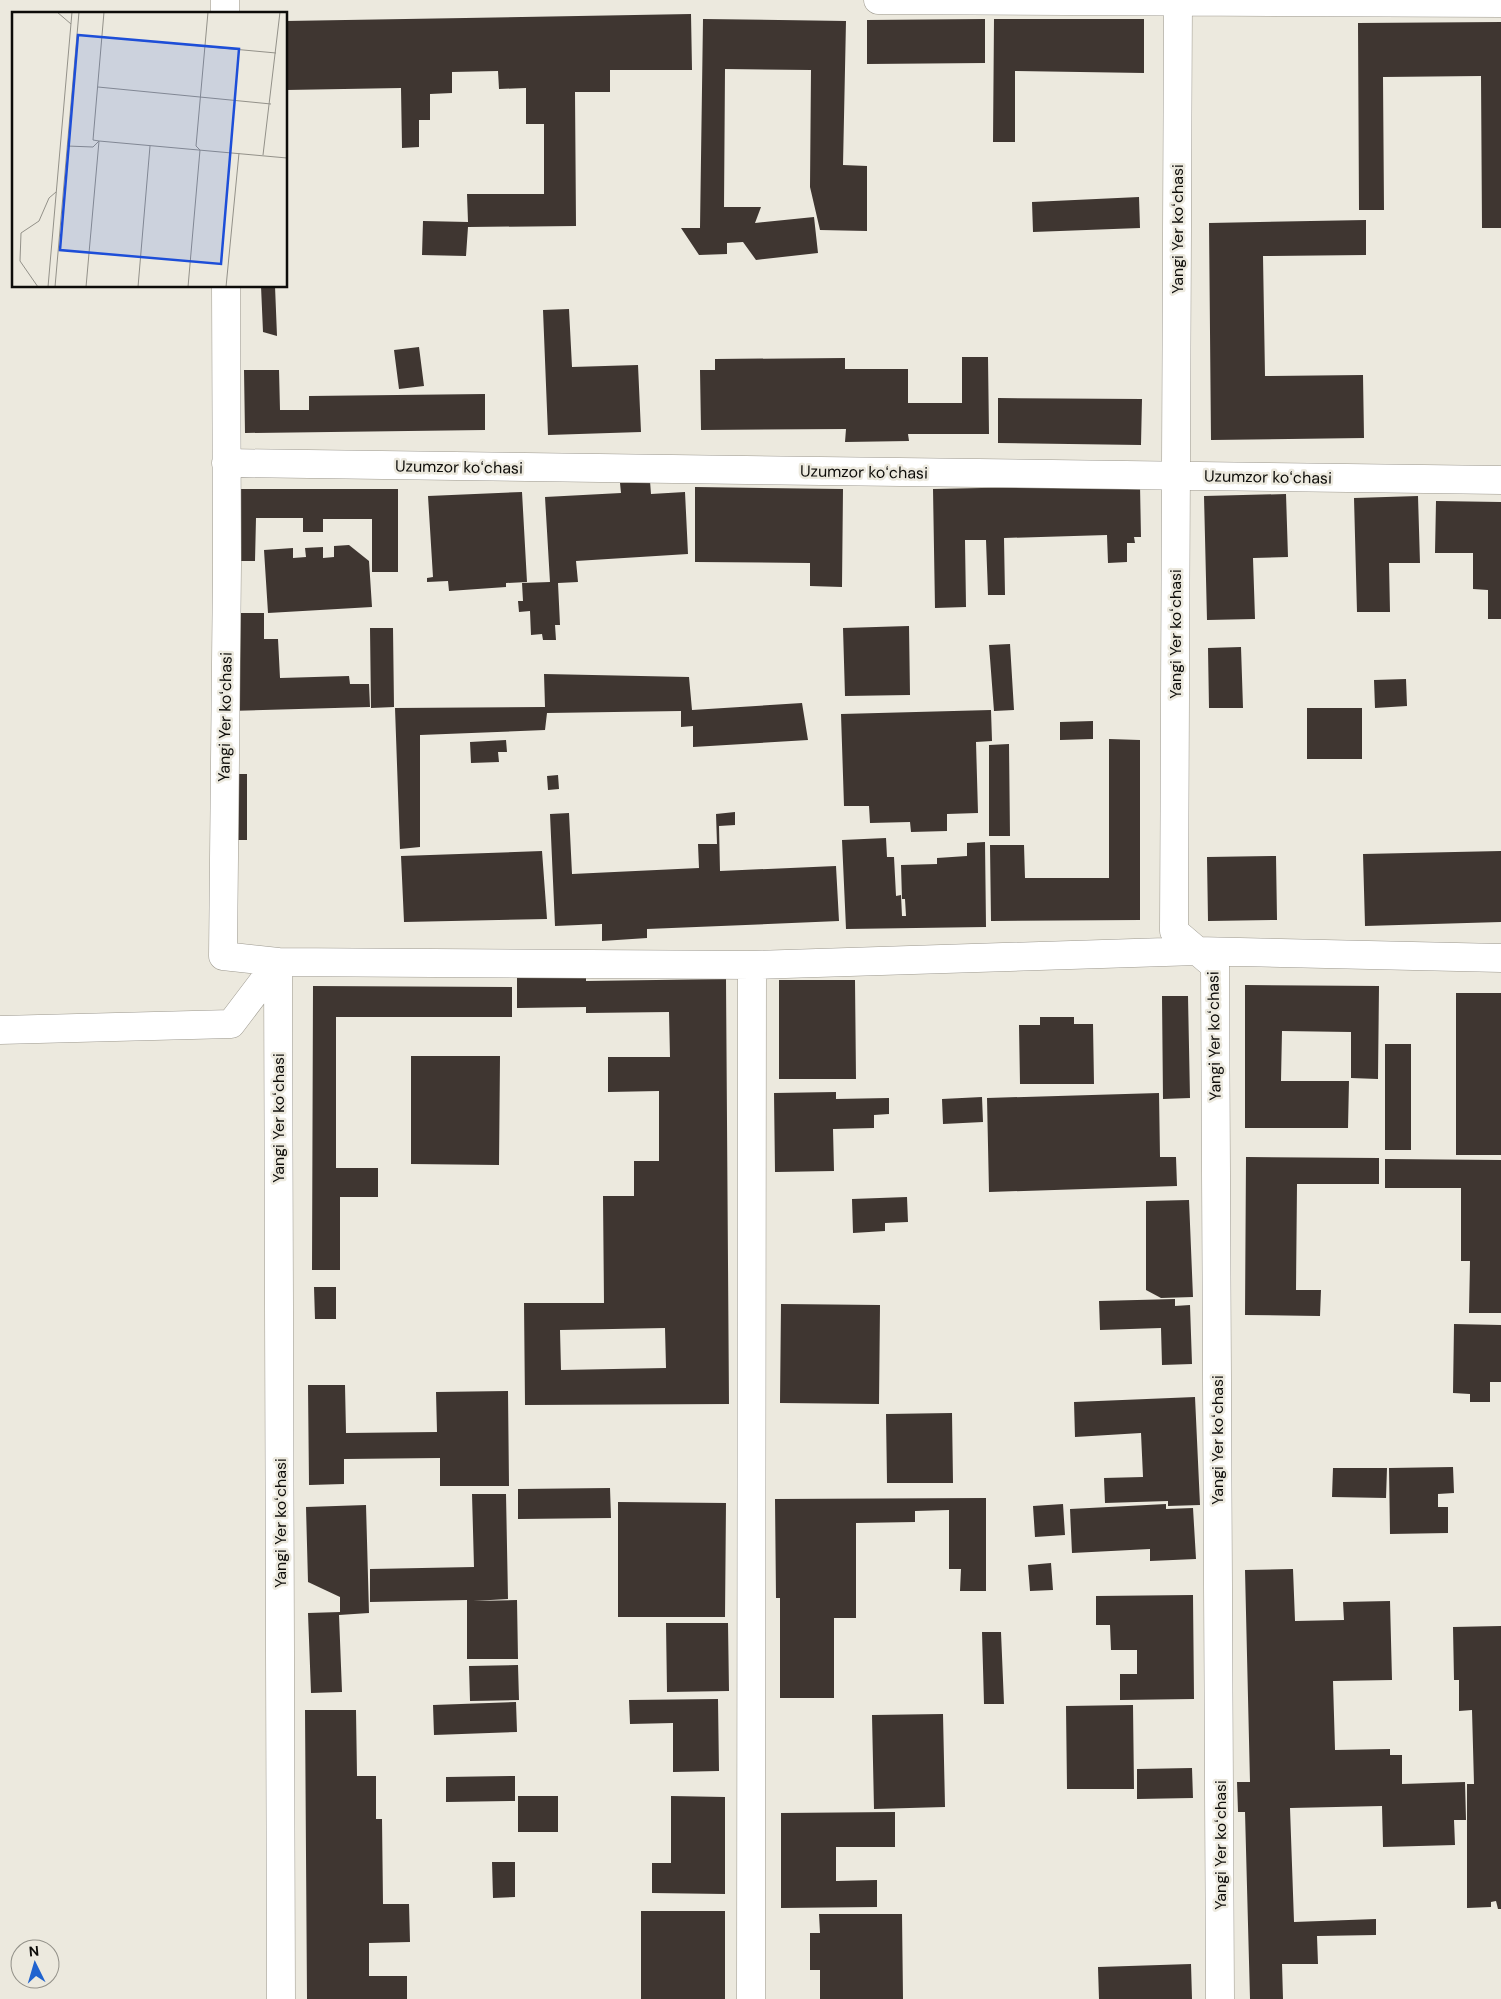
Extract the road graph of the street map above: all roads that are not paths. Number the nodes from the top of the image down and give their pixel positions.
1 (878, 0) edge
2 (1178, 1) edge
3 (1501, 4) edge
4 (226, 288) edge
5 (226, 464) junction
6 (1175, 476) junction
7 (1501, 480) edge
8 (1197, 950) junction
9 (1501, 958) edge
10 (278, 962) junction
11 (752, 965) junction
12 (0, 1030) edge
13 (281, 1999) edge
14 (751, 1999) edge
15 (1220, 1999) edge

1 - 2 street
2 - 3 street
2 - 6 street, Yangi Yer koʻchasi
4 - 5 street, Yangi Yer koʻchasi
5 - 6 street, Uzumzor koʻchasi
5 - 10 street, Yangi Yer koʻchasi
6 - 7 street, Uzumzor koʻchasi
6 - 8 street, Yangi Yer koʻchasi
8 - 9 street
8 - 11 street
8 - 15 street, Yangi Yer koʻchasi
10 - 11 street
10 - 12 street
10 - 13 street, Yangi Yer koʻchasi
11 - 14 street

